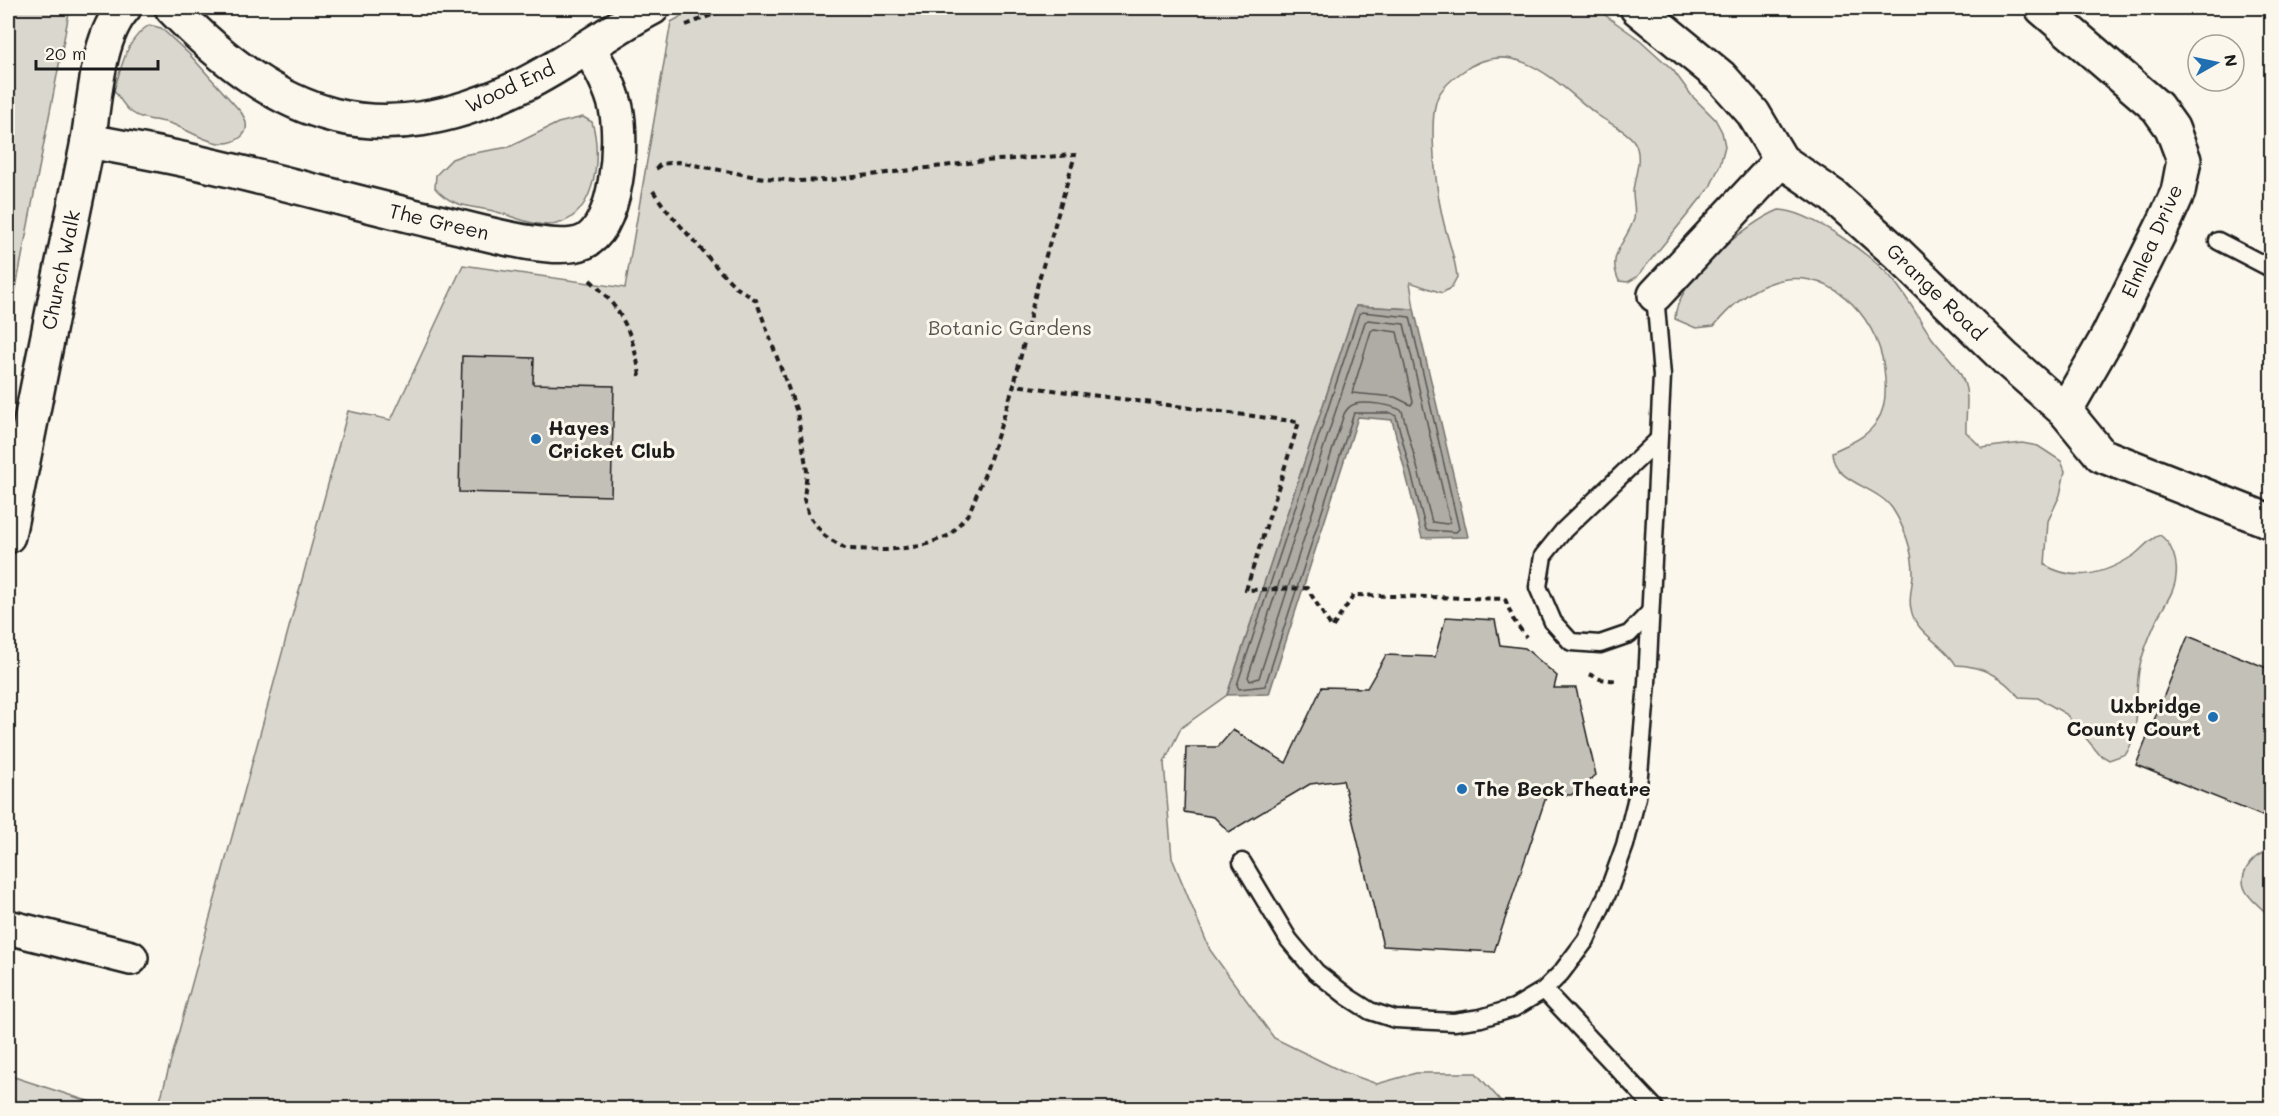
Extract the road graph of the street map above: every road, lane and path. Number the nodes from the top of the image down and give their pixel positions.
1 (124, 8) edge
2 (172, 8) edge
3 (652, 8) edge
4 (730, 8) edge
5 (1638, 8) edge
6 (2042, 8) edge
7 (680, 27) dead end
8 (588, 46) junction
9 (88, 141) junction
10 (620, 143) junction
11 (1781, 160) junction
12 (645, 179) junction
13 (2218, 242) dead end
14 (569, 246) junction
15 (2271, 269) edge
16 (1655, 295) joint
17 (640, 376) dead end
18 (1014, 385) junction
19 (2065, 411) junction
20 (1658, 440) junction
21 (2271, 522) edge
22 (8, 536) edge
23 (1650, 612) junction
24 (1533, 642) dead end
25 (1579, 670) dead end
26 (1647, 683) junction
27 (1242, 862) dead end
28 (8, 927) edge
29 (131, 958) dead end
30 (1544, 990) junction
31 (1655, 1108) edge

1 - 9 street, Church Walk
2 - 8 street, Wood End
3 - 8 street, Wood End
4 - 7 path
5 - 11 street, Grange Road
6 - 19 street, Elmlea Drive
8 - 10 street, The Green
9 - 14 street, The Green
9 - 22 street, Church Walk
10 - 12 path
10 - 14 street, The Green
11 - 16 street
11 - 19 street, Grange Road
12 - 18 path
12 - 18 path
13 - 15 lane
14 - 17 path
16 - 20 lane
18 - 24 path
19 - 21 street, Grange Road
20 - 23 lane
20 - 23 lane
23 - 26 lane
25 - 26 path
26 - 30 lane
27 - 30 lane
28 - 29 street
30 - 31 lane

